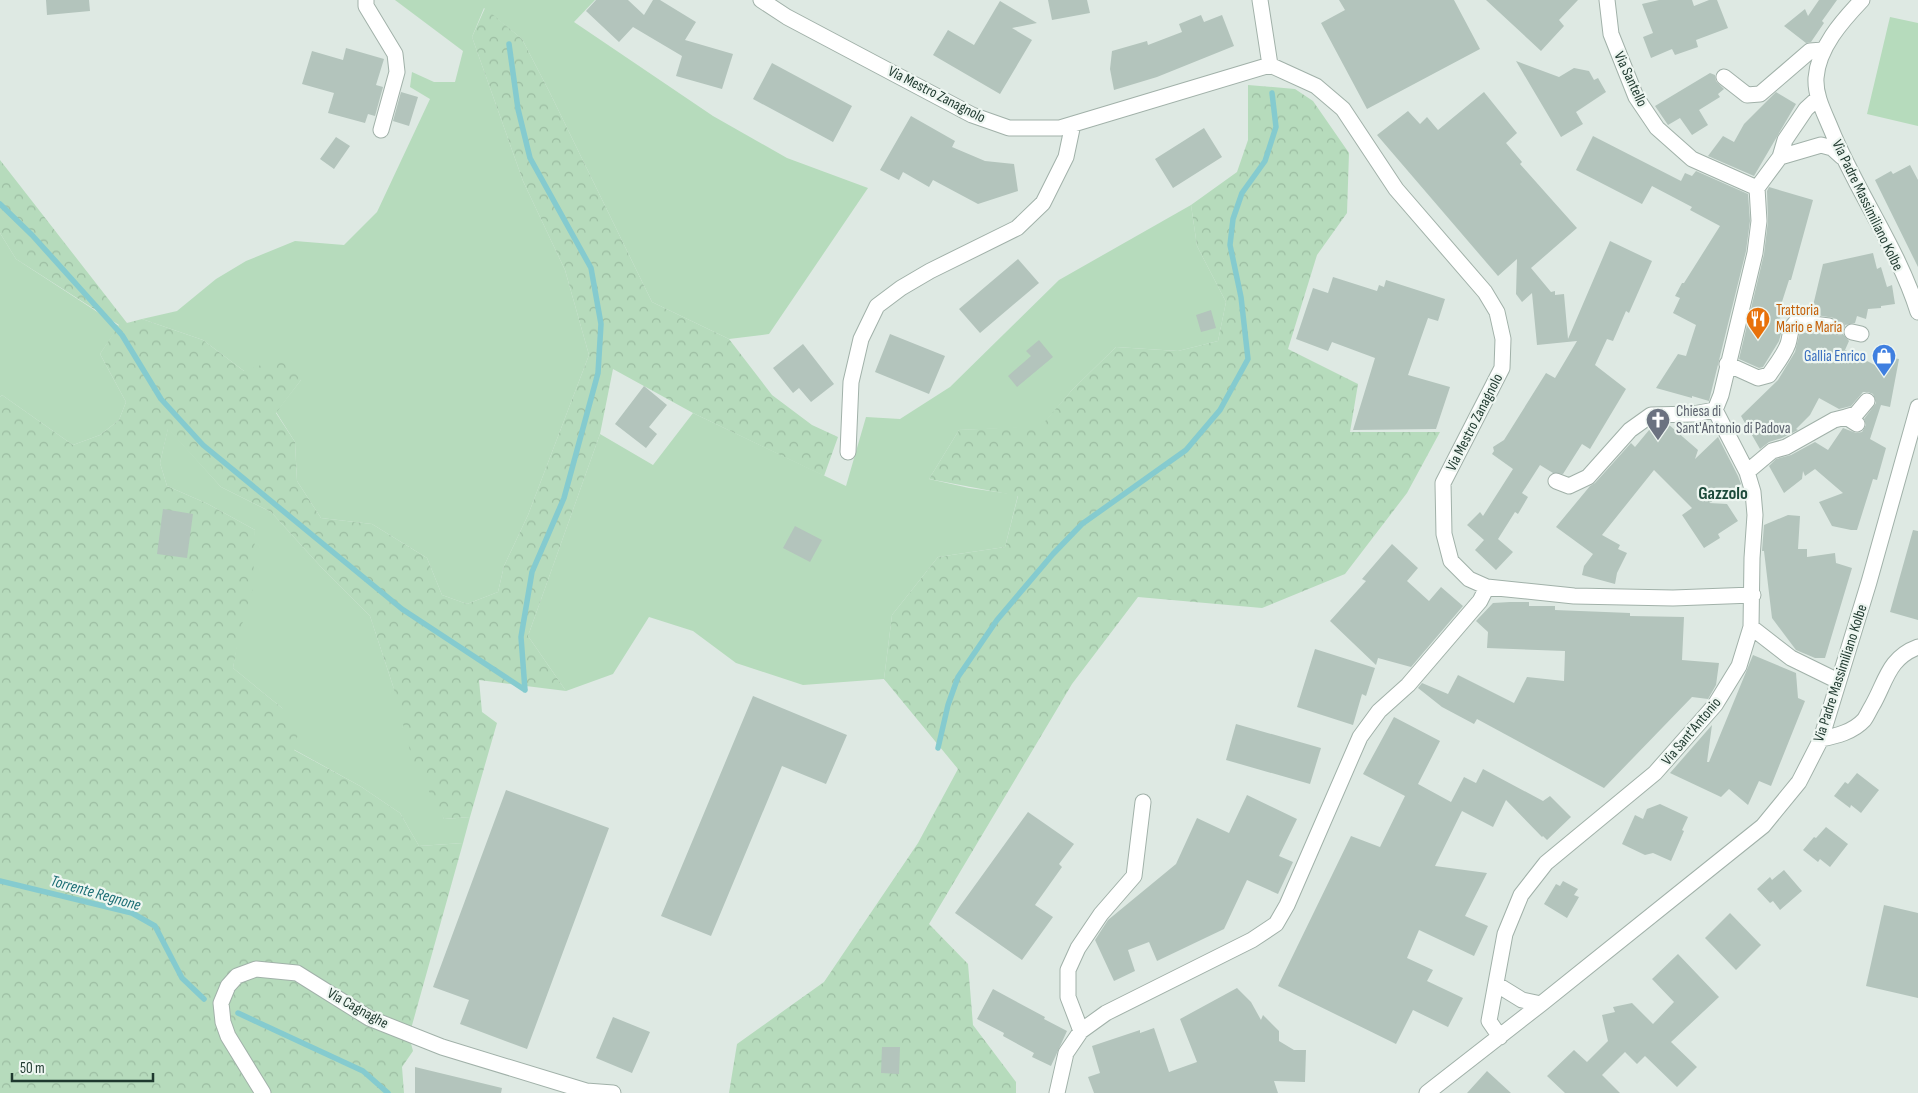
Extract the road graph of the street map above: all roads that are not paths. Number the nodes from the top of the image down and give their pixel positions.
1 (366, 0) edge
2 (761, 0) edge
3 (1260, 0) edge
4 (1607, 0) edge
5 (1862, 0) edge
6 (1823, 50) junction
7 (1270, 65) junction
8 (1724, 77) dead end
9 (1818, 98) junction
10 (1073, 124) junction
11 (381, 130) dead end
12 (1780, 157) junction
13 (1843, 158) junction
14 (1757, 188) junction
15 (1918, 312) edge
16 (1829, 326) tunnel mouth
17 (1727, 364) junction
18 (1867, 401) dead end
19 (1918, 407) edge
20 (1715, 410) junction
21 (848, 452) dead end
22 (1747, 472) junction
23 (1556, 481) dead end
24 (1487, 587) junction
25 (1753, 595) junction
26 (1751, 627) junction
27 (1918, 647) edge
28 (1838, 681) junction
29 (1821, 739) junction
30 (1143, 802) dead end
31 (1496, 984) junction
32 (1541, 1004) junction
33 (1081, 1031) junction
34 (1500, 1037) junction
35 (263, 1093) edge
36 (613, 1093) edge
37 (1057, 1093) edge
38 (1427, 1093) edge

1 - 11 street
2 - 10 street, Via Mestro Zanagnolo
3 - 7 street
4 - 14 street, Via Santello
5 - 6 street
6 - 8 street
6 - 9 street
7 - 10 street, Via Mestro Zanagnolo
7 - 24 street, Via Mestro Zanagnolo
9 - 12 street
9 - 13 street, Via Padre Massimiliano Kolbe
10 - 21 street
12 - 13 street
12 - 14 street
13 - 15 street, Via Padre Massimiliano Kolbe
14 - 17 street
16 - 17 street
17 - 20 street
18 - 22 street
19 - 28 street, Via Padre Massimiliano Kolbe
20 - 22 street, Via Sant'Antonio
20 - 23 street
22 - 25 street, Via Sant'Antonio
24 - 25 street, Via Mestro Zanagnolo
24 - 33 street
25 - 26 street, Via Sant'Antonio
26 - 28 street
26 - 31 street, Via Sant'Antonio
27 - 29 street
28 - 29 street, Via Padre Massimiliano Kolbe
29 - 32 street, Via Padre Massimiliano Kolbe
30 - 33 street
31 - 32 street
31 - 34 street, Via Sant'Antonio
32 - 34 street
33 - 37 street
34 - 38 street
35 - 36 street, Via Cagnaghe

